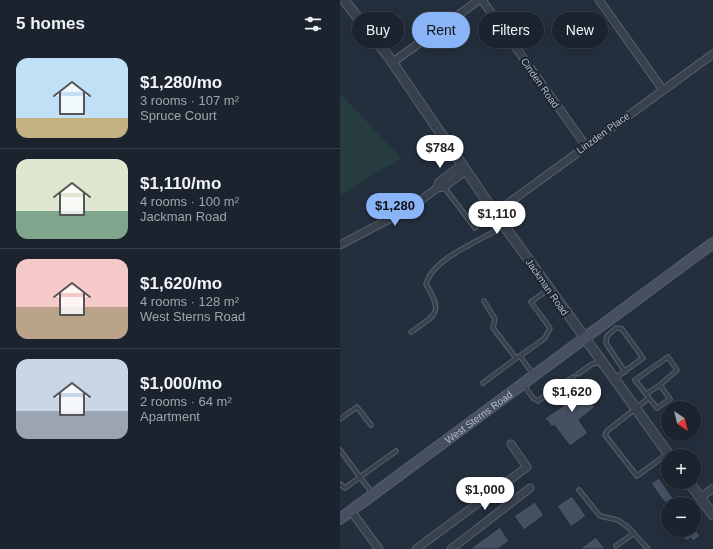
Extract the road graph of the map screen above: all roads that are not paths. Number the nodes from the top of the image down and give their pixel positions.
1 (344, 0) edge
2 (480, 0) edge
3 (599, 0) edge
4 (713, 54) edge
5 (393, 62) junction
6 (663, 90) junction
7 (586, 146) junction
8 (465, 167) junction
9 (441, 188) junction
10 (495, 213) junction
11 (503, 226) junction
12 (475, 228) dead end
13 (713, 243) edge
14 (340, 245) edge
15 (549, 289) junction
16 (484, 301) dead end
17 (411, 332) dead end
18 (584, 338) junction
19 (520, 356) junction
20 (516, 358) junction
21 (601, 362) junction
22 (625, 372) junction
23 (578, 374) dead end
24 (534, 375) junction
25 (573, 377) dead end
26 (614, 380) junction
27 (483, 383) dead end
28 (523, 384) junction
29 (660, 384) junction
30 (646, 394) junction
31 (649, 398) junction
32 (635, 408) junction
33 (340, 419) edge
34 (371, 424) dead end
35 (511, 444) dead end
36 (665, 449) edge
37 (340, 450) edge
38 (396, 451) dead end
39 (661, 460) edge
40 (360, 477) junction
41 (340, 484) edge
42 (530, 488) dead end
43 (713, 488) edge
44 (579, 490) dead end
45 (374, 494) junction
46 (701, 497) edge
47 (701, 499) edge
48 (351, 511) junction
49 (713, 515) edge
50 (340, 519) edge
51 (634, 533) junction
52 (616, 546) dead end
53 (379, 549) edge
54 (416, 549) edge
55 (451, 549) edge
56 (648, 549) edge

1 - 5 street, Jackman Road
2 - 5 street
2 - 7 street, Cinden Road
3 - 6 street
4 - 6 street, Linzden Place
5 - 8 street, Jackman Road
6 - 7 street, Linzden Place
7 - 10 street, Linzden Place
8 - 9 street
8 - 10 street, Jackman Road
9 - 12 lane
9 - 14 street
10 - 11 street, Jackman Road
11 - 15 street, Jackman Road
11 - 17 lane
13 - 18 main road, West Sterns Road
15 - 18 street, Jackman Road
15 - 19 lane
16 - 20 lane
18 - 21 street, Jackman Road
18 - 24 main road, West Sterns Road
19 - 20 lane
19 - 24 lane
20 - 27 lane
21 - 23 lane
21 - 26 street, Jackman Road
22 - 22 lane
22 - 26 lane
24 - 28 main road, West Sterns Road
25 - 28 lane
26 - 32 street, Jackman Road
28 - 45 main road, West Sterns Road
29 - 30 lane
29 - 30 lane
29 - 31 lane
30 - 31 lane
31 - 32 lane
32 - 36 street, Jackman Road
32 - 39 lane
33 - 34 lane
35 - 54 street
37 - 40 lane
38 - 40 lane
40 - 41 lane
40 - 45 lane
42 - 55 street
43 - 46 street
44 - 51 lane
45 - 48 main road, West Sterns Road
47 - 49 street
48 - 50 main road, West Sterns Road
48 - 53 street
51 - 52 lane
51 - 56 lane

